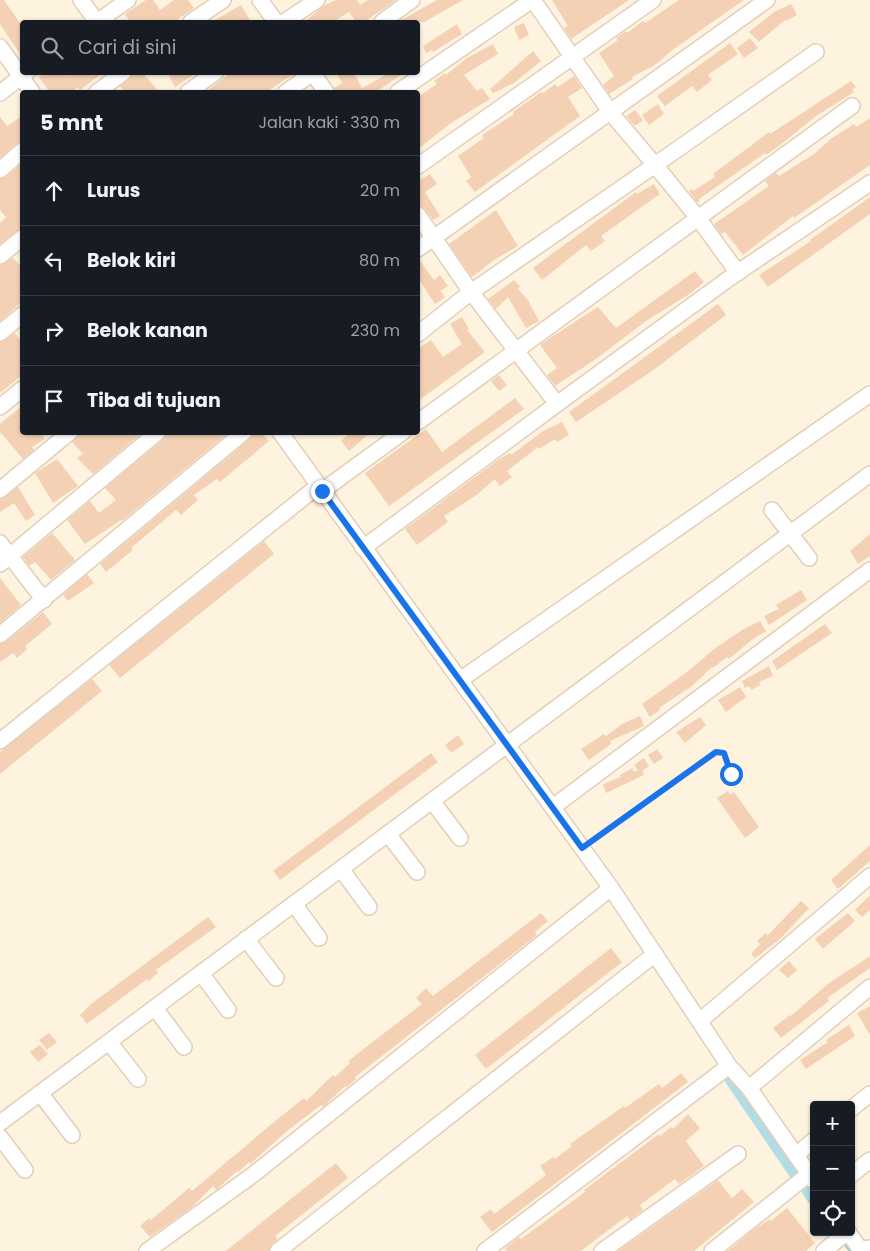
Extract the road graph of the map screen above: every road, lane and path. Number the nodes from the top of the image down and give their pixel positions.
1 (81, 0) edge
2 (128, 0) edge
3 (223, 0) edge
4 (260, 0) edge
5 (318, 0) edge
6 (412, 0) edge
7 (533, 0) edge
8 (653, 0) edge
9 (767, 0) edge
10 (96, 20) edge
11 (100, 20) edge
12 (194, 20) edge
13 (275, 20) edge
14 (287, 20) edge
15 (385, 20) edge
16 (0, 47) edge
17 (816, 52) dead end
18 (572, 56) junction
19 (20, 70) edge
20 (24, 75) edge
21 (120, 75) edge
22 (212, 75) edge
23 (310, 75) edge
24 (314, 75) edge
25 (31, 90) edge
26 (100, 90) edge
27 (191, 90) edge
28 (289, 90) edge
29 (325, 90) edge
30 (401, 90) edge
31 (0, 94) edge
32 (852, 106) dead end
33 (611, 113) junction
34 (20, 153) edge
35 (420, 165) edge
36 (655, 165) junction
37 (0, 170) edge
38 (870, 183) edge
39 (420, 217) edge
40 (698, 218) junction
41 (433, 237) junction
42 (20, 240) edge
43 (420, 247) edge
44 (0, 256) edge
45 (738, 273) junction
46 (472, 292) junction
47 (20, 317) edge
48 (420, 332) edge
49 (0, 333) edge
50 (516, 351) junction
51 (20, 390) edge
52 (870, 394) edge
53 (557, 404) junction
54 (0, 407) edge
55 (420, 421) edge
56 (66, 435) edge
57 (154, 435) edge
58 (240, 435) edge
59 (287, 435) edge
60 (399, 435) edge
61 (870, 474) edge
62 (320, 489) junction
63 (0, 490) edge
64 (772, 510) dead end
65 (789, 535) junction
66 (0, 544) edge
67 (362, 548) junction
68 (809, 558) dead end
69 (5, 560) edge
70 (870, 570) edge
71 (44, 600) junction
72 (0, 635) edge
73 (460, 680) junction
74 (0, 741) edge
75 (507, 745) junction
76 (731, 774) dead end
77 (432, 801) junction
78 (553, 807) junction
79 (388, 834) junction
80 (460, 838) dead end
81 (582, 848) junction
82 (341, 869) junction
83 (417, 872) dead end
84 (870, 876) edge
85 (611, 888) junction
86 (294, 904) junction
87 (369, 907) dead end
88 (319, 938) dead end
89 (246, 940) junction
90 (654, 954) junction
91 (201, 973) junction
92 (276, 978) dead end
93 (870, 987) edge
94 (155, 1008) junction
95 (228, 1010) dead end
96 (701, 1020) junction
97 (109, 1042) junction
98 (184, 1047) dead end
99 (729, 1066) junction
100 (138, 1079) dead end
101 (749, 1088) junction
102 (40, 1093) junction
103 (870, 1094) edge
104 (855, 1106) edge
105 (0, 1123) edge
106 (72, 1135) dead end
107 (0, 1136) edge
108 (810, 1143) edge
109 (738, 1154) dead end
110 (796, 1155) junction
111 (870, 1160) edge
112 (25, 1170) dead end
113 (855, 1172) edge
114 (810, 1176) edge
115 (810, 1179) edge
116 (843, 1236) edge
117 (852, 1236) edge
118 (865, 1249) edge
119 (148, 1251) edge
120 (278, 1251) edge
121 (485, 1251) edge
122 (602, 1251) edge
123 (712, 1251) edge
124 (824, 1251) edge

1 - 10 street
2 - 11 street
3 - 12 street
4 - 13 street
5 - 14 street
6 - 15 street
7 - 18 street
7 - 30 street
8 - 18 street
9 - 33 street
16 - 19 street
17 - 36 street
18 - 33 street
18 - 35 street
20 - 25 street
20 - 31 street
21 - 26 street
22 - 27 street
23 - 28 street
24 - 29 street
32 - 40 street
33 - 36 street
33 - 41 street
34 - 37 street
36 - 40 street
36 - 46 street
38 - 45 street
39 - 41 street
40 - 45 street
40 - 50 street
41 - 43 street
41 - 46 street
42 - 44 street
45 - 53 street
46 - 48 street
46 - 50 street
47 - 49 street
50 - 53 street
50 - 55 street
51 - 54 street
52 - 73 street
53 - 67 street
56 - 63 street
57 - 69 street
58 - 71 street
59 - 62 street
60 - 62 street
61 - 65 street
62 - 67 street
62 - 74 street
64 - 65 street
65 - 68 street
65 - 75 street
66 - 69 street
67 - 73 street
69 - 71 street
70 - 78 street
71 - 72 street
73 - 75 street
75 - 77 street
75 - 78 street
76 - 81 path
77 - 79 street
77 - 80 street
78 - 81 street
79 - 82 street
79 - 83 street
81 - 85 street
82 - 86 street
82 - 87 street
84 - 96 street
85 - 90 street
85 - 119 street
86 - 88 street
86 - 89 street
89 - 91 street
89 - 92 street
90 - 96 street
90 - 120 street
91 - 94 street
91 - 95 street
93 - 101 street
94 - 97 street
94 - 98 street
96 - 99 street
97 - 100 street
97 - 102 street
99 - 101 street
99 - 121 street
101 - 110 street
102 - 105 street
102 - 106 street
103 - 104 street
107 - 112 street
108 - 110 street
109 - 122 street
110 - 114 street
111 - 113 street
115 - 123 street
116 - 124 street
117 - 118 street

